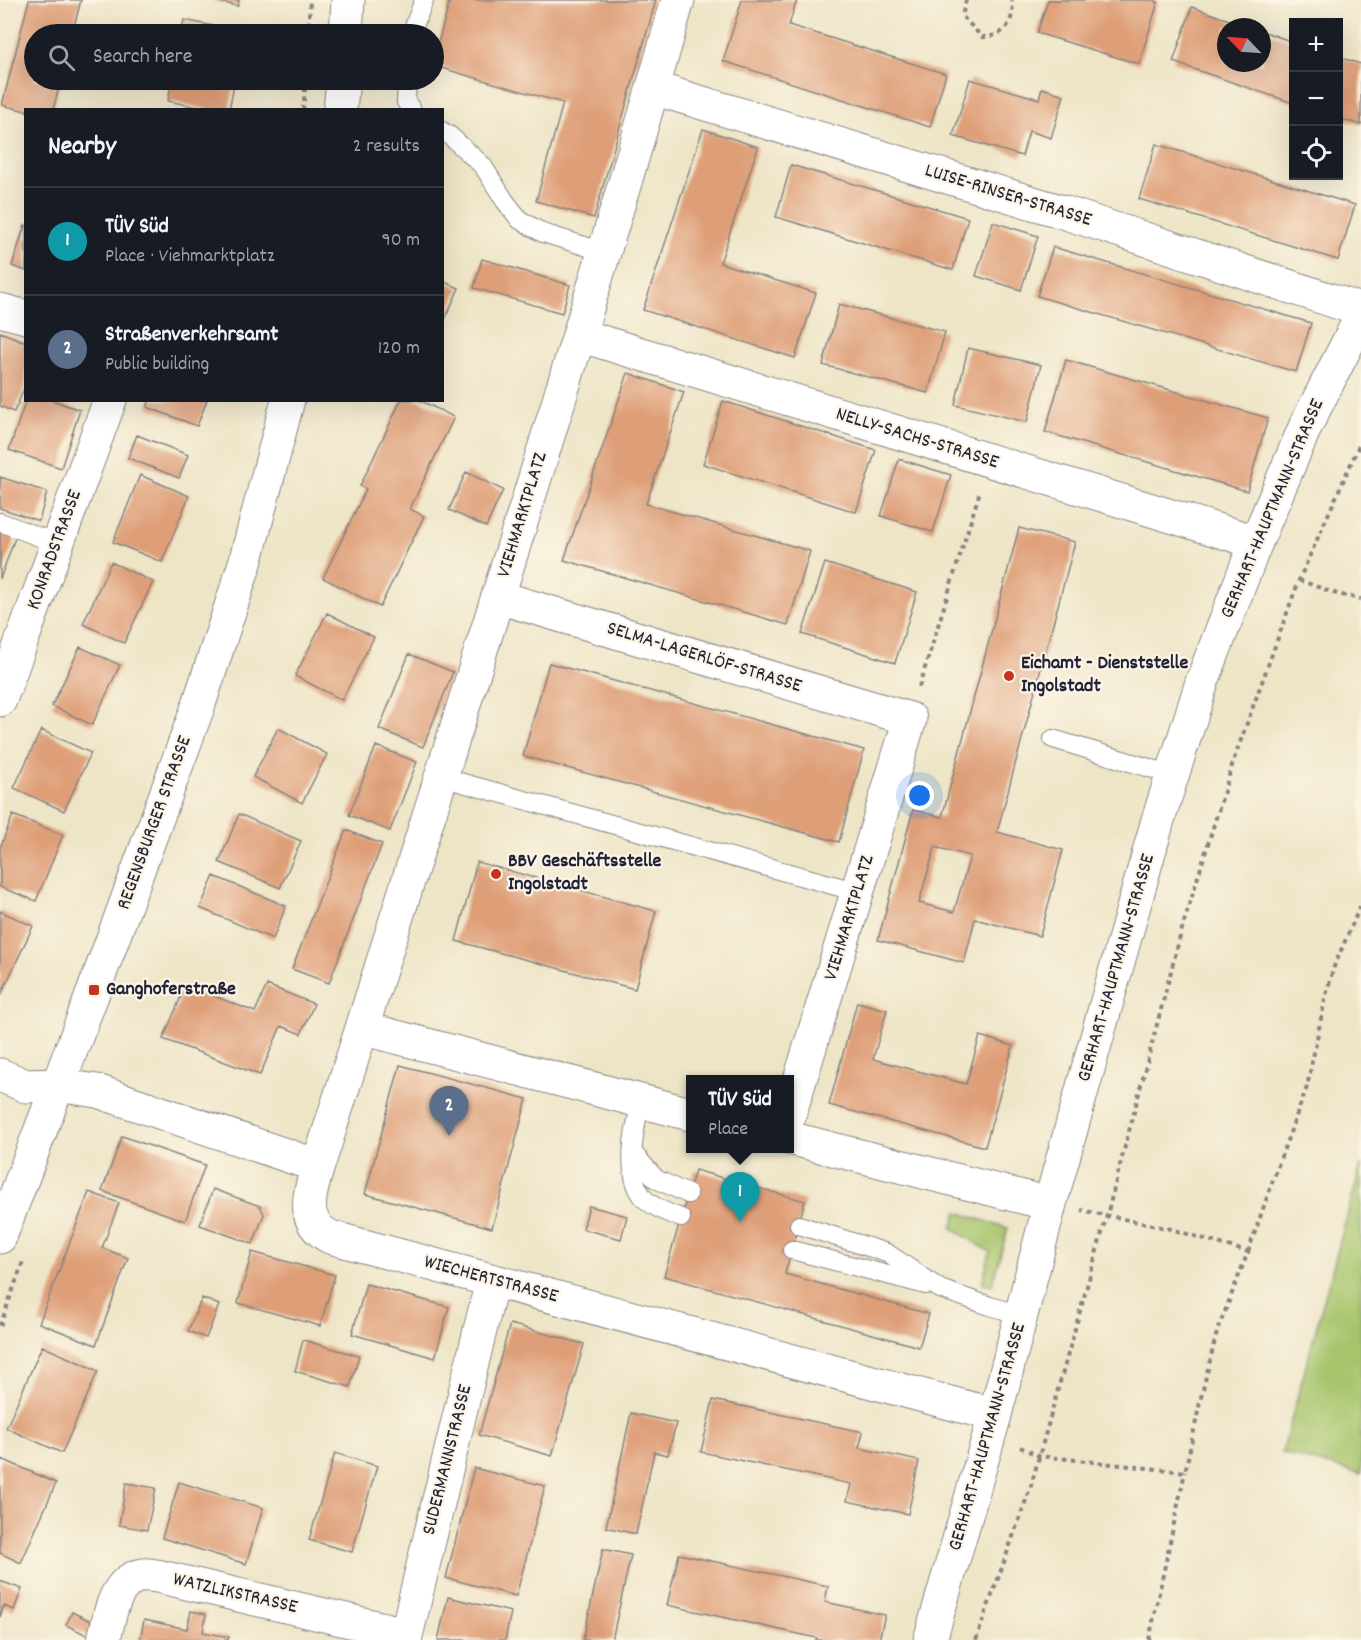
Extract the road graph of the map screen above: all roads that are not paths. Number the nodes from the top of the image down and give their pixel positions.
1 (348, 0) edge
2 (424, 0) edge
3 (678, 0) edge
4 (347, 24) edge
5 (415, 24) edge
6 (653, 88) junction
7 (341, 90) edge
8 (407, 90) edge
9 (340, 108) edge
10 (410, 108) edge
11 (444, 132) edge
12 (604, 252) junction
13 (0, 310) edge
14 (1361, 310) edge
15 (24, 316) edge
16 (1361, 317) edge
17 (579, 335) junction
18 (109, 402) edge
19 (287, 402) edge
20 (0, 522) edge
21 (1256, 542) junction
22 (58, 543) junction
23 (498, 597) junction
24 (0, 700) edge
25 (910, 719) joint
26 (1053, 739) dead end
27 (1173, 775) junction
28 (441, 777) junction
29 (858, 892) junction
30 (362, 1028) junction
31 (0, 1076) edge
32 (57, 1085) junction
33 (794, 1100) edge
34 (641, 1102) junction
35 (686, 1113) edge
36 (794, 1139) edge
37 (633, 1153) junction
38 (318, 1166) junction
39 (688, 1194) dead end
40 (1050, 1204) junction
41 (681, 1218) dead end
42 (799, 1225) dead end
43 (0, 1237) edge
44 (792, 1250) dead end
45 (492, 1281) junction
46 (940, 1289) junction
47 (1022, 1315) junction
48 (995, 1414) junction
49 (406, 1637) edge
50 (104, 1640) edge
51 (930, 1640) edge

1 - 4 street
2 - 5 lane
3 - 6 street, VIEHMARKTPLATZ
6 - 12 street, VIEHMARKTPLATZ
6 - 14 street, LUISE-RINSER-STRASSE
7 - 9 street
8 - 10 lane
11 - 12 lane
12 - 17 street, VIEHMARKTPLATZ
13 - 15 street
16 - 21 street, GERHART-HAUPTMANN-STRASSE
17 - 21 street, NELLY-SACHS-STRASSE
17 - 23 street, VIEHMARKTPLATZ
18 - 22 street, KONRADSTRASSE
19 - 32 street, REGENSBURGER STRASSE
20 - 22 lane
21 - 27 street, GERHART-HAUPTMANN-STRASSE
22 - 24 street, KONRADSTRASSE
23 - 25 street, SELMA-LAGERLÖF-STRASSE
23 - 28 street, VIEHMARKTPLATZ
25 - 29 street, VIEHMARKTPLATZ
26 - 27 lane
27 - 40 street, GERHART-HAUPTMANN-STRASSE
28 - 29 lane
28 - 30 street, VIEHMARKTPLATZ
29 - 33 street, VIEHMARKTPLATZ
30 - 34 street
30 - 38 street, VIEHMARKTPLATZ
31 - 32 street
32 - 38 street
32 - 43 street, REGENSBURGER STRASSE
34 - 35 street
34 - 37 lane
36 - 40 street
37 - 39 lane
37 - 41 lane
38 - 45 street, WIECHERTSTRASSE
40 - 47 street, GERHART-HAUPTMANN-STRASSE
42 - 46 lane
44 - 46 lane
45 - 48 street, WIECHERTSTRASSE
45 - 49 street, SUDERMANNSTRASSE
46 - 47 lane
47 - 48 street, GERHART-HAUPTMANN-STRASSE
48 - 51 street, GERHART-HAUPTMANN-STRASSE
49 - 50 street, WATZLIKSTRASSE

